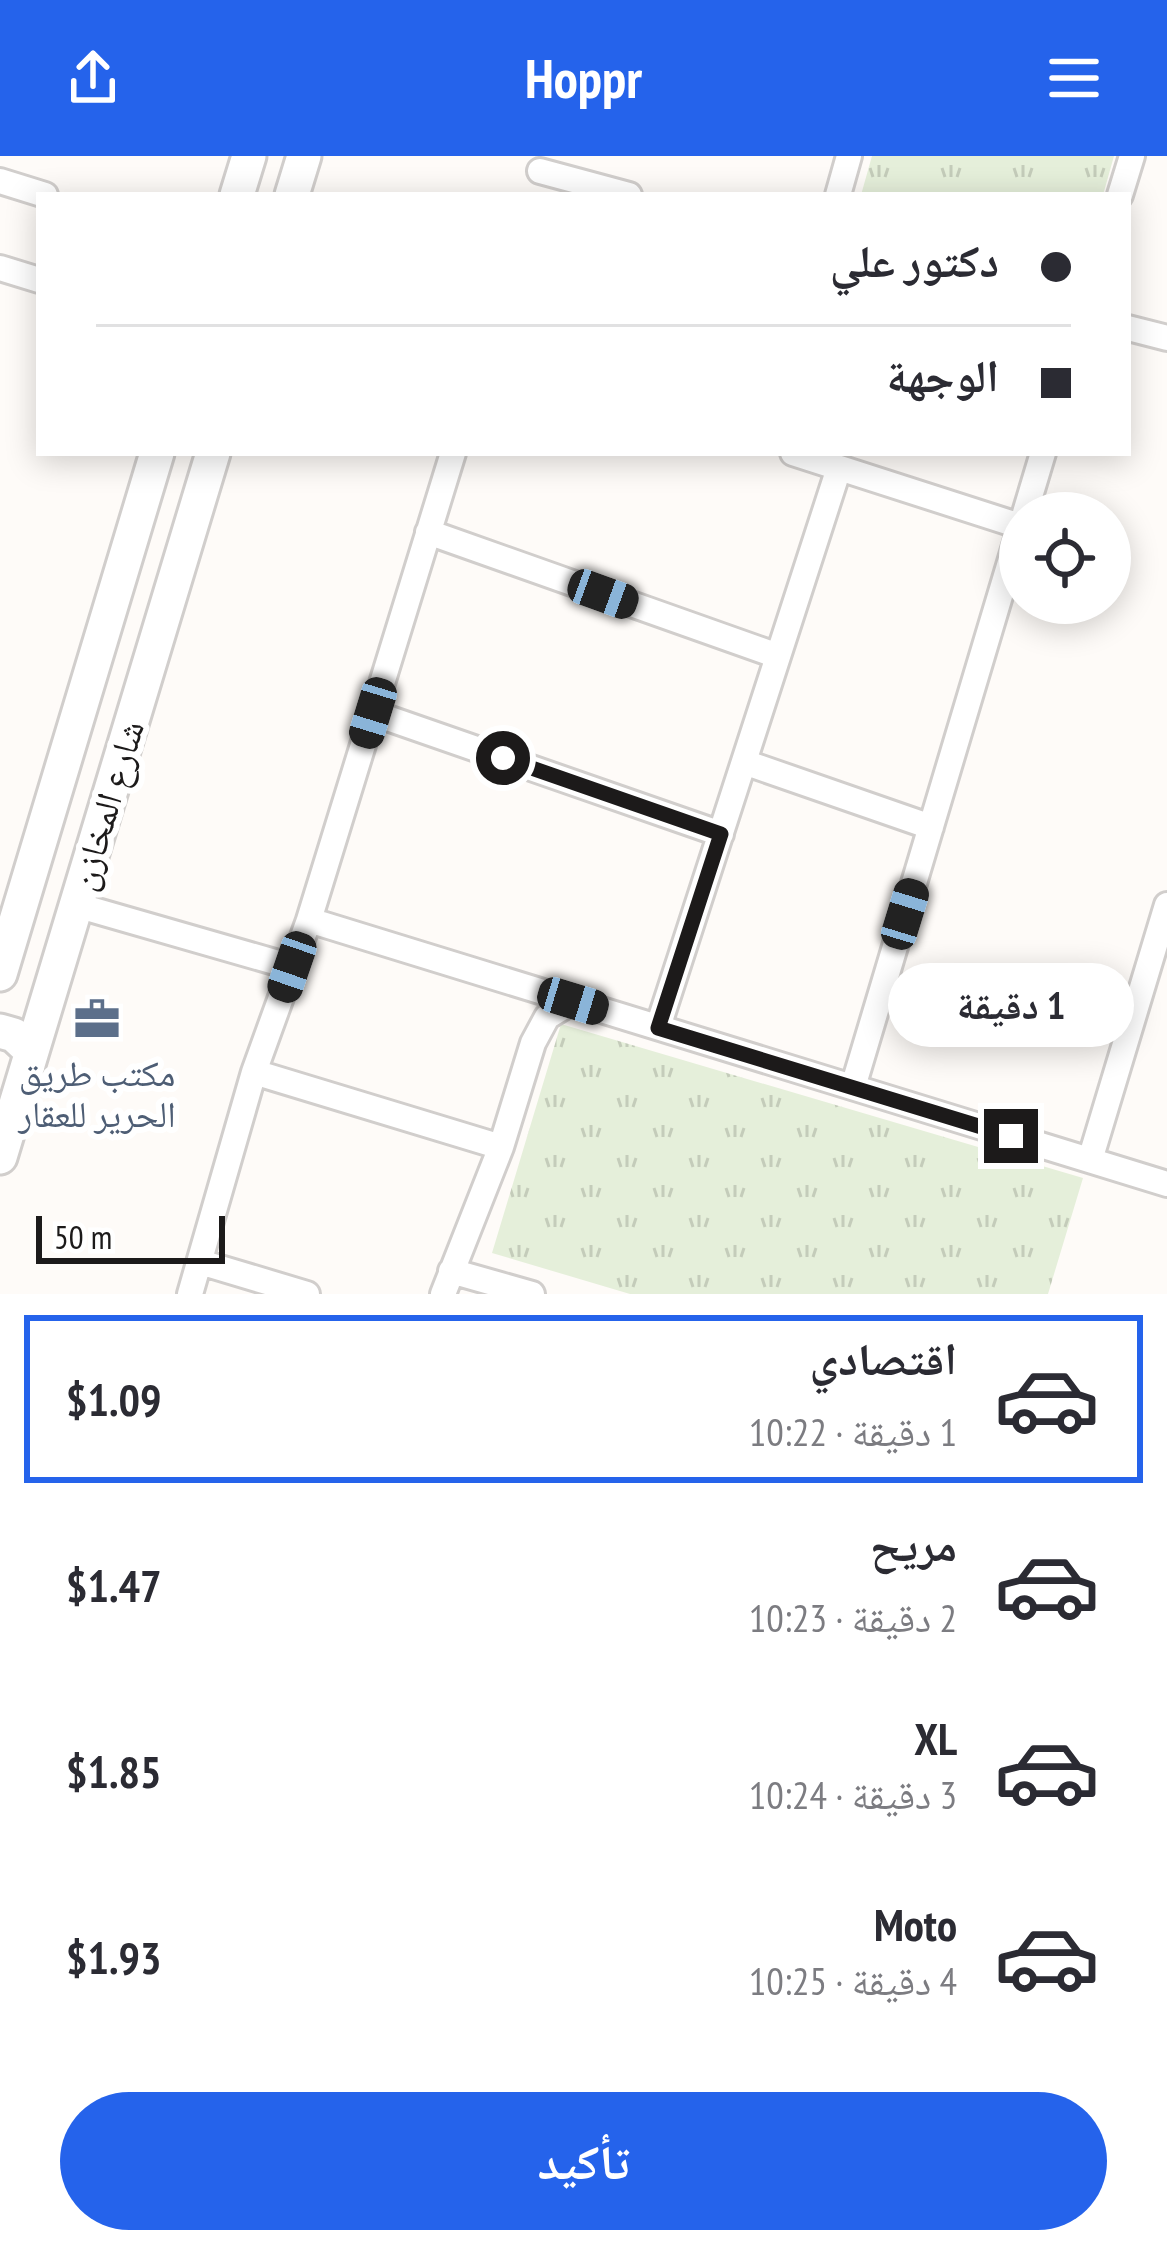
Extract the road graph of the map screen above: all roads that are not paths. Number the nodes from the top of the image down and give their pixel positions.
1 (249, 156) edge
2 (304, 156) edge
3 (849, 156) edge
4 (1132, 156) edge
5 (539, 174) edge
6 (0, 181) edge
7 (36, 192) edge
8 (238, 192) edge
9 (293, 192) edge
10 (616, 192) edge
11 (839, 192) edge
12 (1121, 192) edge
13 (0, 268) edge
14 (36, 279) edge
15 (1131, 329) edge
16 (1167, 338) edge
17 (156, 456) edge
18 (213, 456) edge
19 (452, 456) edge
20 (803, 456) edge
21 (1042, 456) edge
22 (839, 468) junction
23 (1031, 492) edge
24 (999, 520) edge
25 (428, 532) junction
26 (999, 598) edge
27 (778, 656) junction
28 (373, 713) junction
29 (744, 762) junction
30 (931, 826) junction
31 (721, 834) junction
32 (76, 905) junction
33 (1167, 905) edge
34 (309, 920) junction
35 (292, 967) junction
36 (1, 971) edge
37 (54, 979) junction
38 (573, 1001) junction
39 (658, 1028) junction
40 (0, 1031) edge
41 (31, 1051) junction
42 (254, 1072) junction
43 (853, 1088) junction
44 (501, 1148) junction
45 (0, 1157) edge
46 (1090, 1160) junction
47 (1167, 1184) edge
48 (200, 1262) junction
49 (447, 1283) edge
50 (190, 1294) edge
51 (307, 1294) edge
52 (532, 1294) edge

1 - 8 street
2 - 9 street
3 - 11 street
4 - 12 street
5 - 10 street
6 - 7 street
13 - 14 street
15 - 16 street
17 - 36 street, شارع المخازن
18 - 32 street, شارع المخازن
19 - 25 street
20 - 22 street
21 - 23 street
22 - 24 street
22 - 27 street
25 - 27 street
25 - 28 street
26 - 30 street
27 - 29 street
28 - 31 street
28 - 34 street
29 - 30 street
29 - 31 street
30 - 43 street
31 - 39 street
32 - 35 street
32 - 37 street, شارع المخازن
33 - 46 street
34 - 35 street
34 - 38 street
35 - 42 street
36 - 37 street
37 - 41 street, شارع المخازن
38 - 39 street
38 - 44 street
39 - 43 street
40 - 41 street
41 - 45 street, شارع المخازن
42 - 44 street
42 - 48 street
43 - 46 street
44 - 49 street
46 - 47 street
48 - 50 street
48 - 51 street
49 - 52 street

